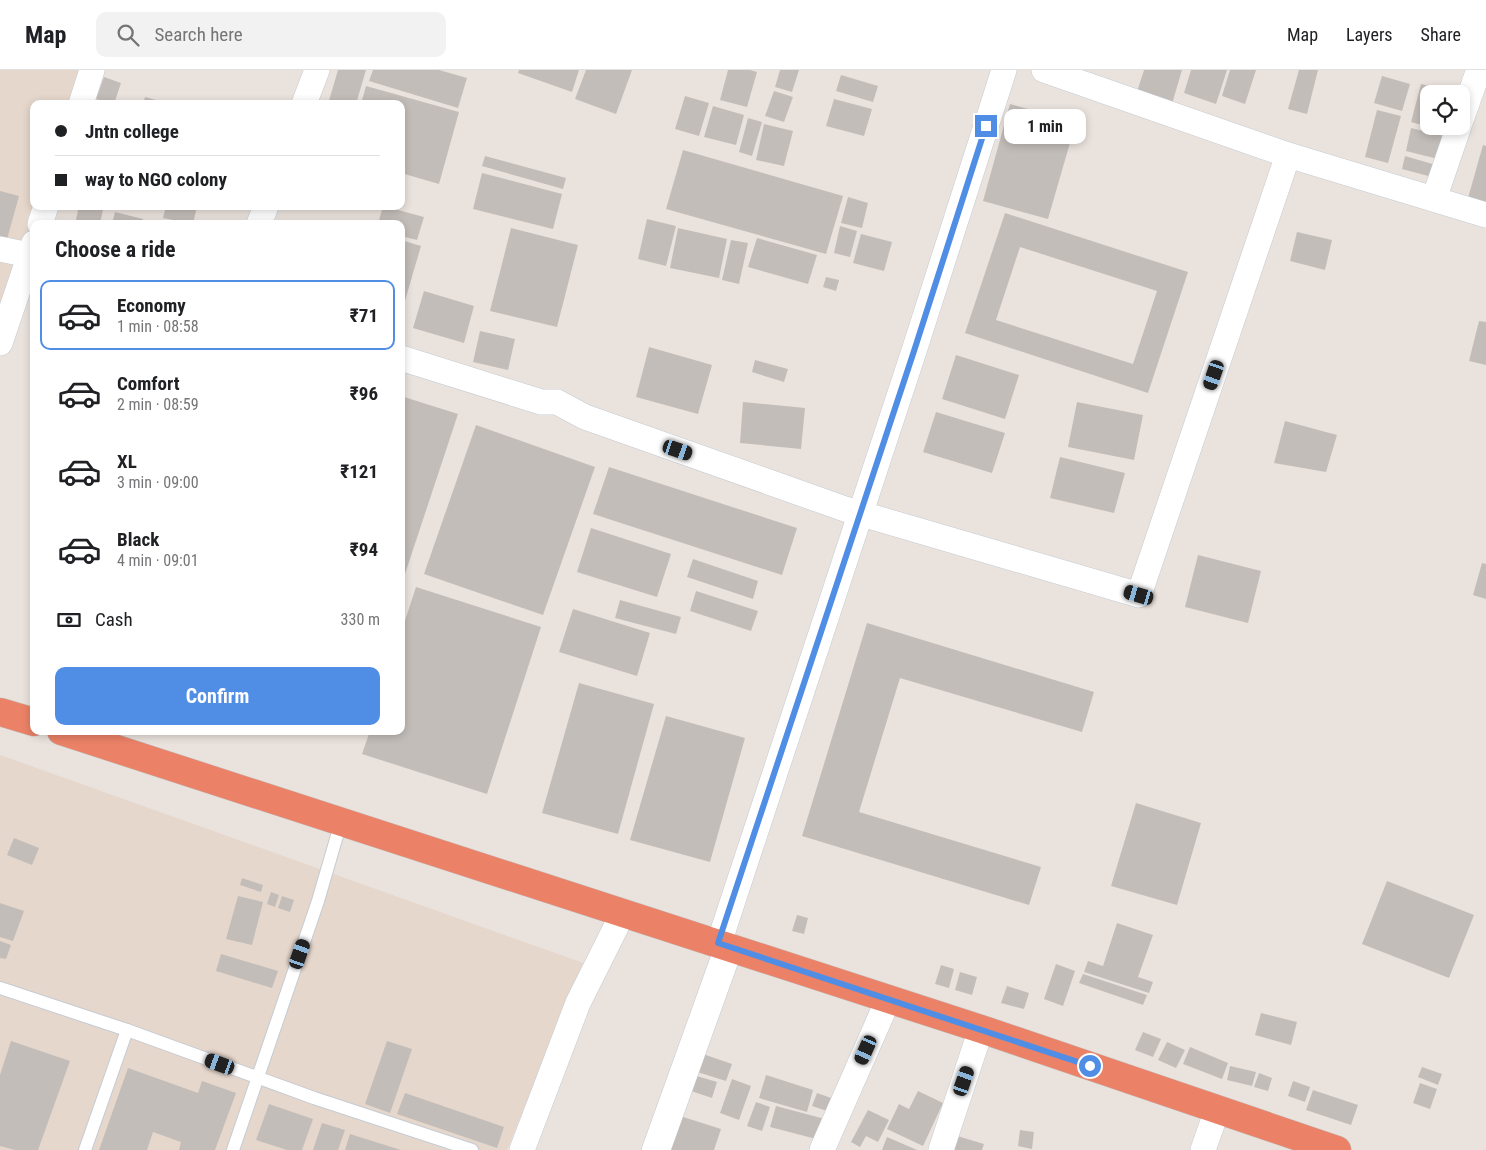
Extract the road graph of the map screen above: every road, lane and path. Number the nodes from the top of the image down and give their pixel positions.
1 (92, 70) edge
2 (317, 70) edge
3 (1004, 70) edge
4 (1044, 70) edge
5 (1480, 70) edge
6 (1470, 95) edge
7 (82, 100) edge
8 (306, 100) edge
9 (1456, 135) edge
10 (1288, 155) junction
11 (1434, 199) junction
12 (1486, 215) edge
13 (0, 250) edge
14 (30, 251) edge
15 (30, 257) edge
16 (0, 343) edge
17 (405, 359) edge
18 (861, 514) junction
19 (0, 712) edge
20 (30, 721) edge
21 (73, 735) edge
22 (341, 822) junction
23 (623, 912) junction
24 (724, 945) junction
25 (0, 988) edge
26 (888, 1000) junction
27 (981, 1029) junction
28 (126, 1030) junction
29 (258, 1078) junction
30 (1217, 1110) junction
31 (85, 1150) edge
32 (233, 1150) edge
33 (472, 1150) edge
34 (522, 1150) edge
35 (656, 1150) edge
36 (822, 1150) edge
37 (940, 1150) edge
38 (1203, 1150) edge
39 (1337, 1150) edge

1 - 7 street
2 - 8 street
3 - 18 street
4 - 10 street
5 - 6 street
9 - 11 street
10 - 11 street
10 - 18 street
11 - 12 street
13 - 14 street
15 - 16 street
17 - 18 street
18 - 24 street
19 - 20 highway
21 - 22 highway
22 - 23 highway
22 - 29 lane
23 - 24 highway
23 - 34 street
24 - 26 highway
24 - 35 street
25 - 28 lane
26 - 27 highway
26 - 36 street
27 - 30 highway
27 - 37 street
28 - 29 lane
28 - 31 lane
29 - 32 lane
29 - 33 lane
30 - 38 street
30 - 39 highway

